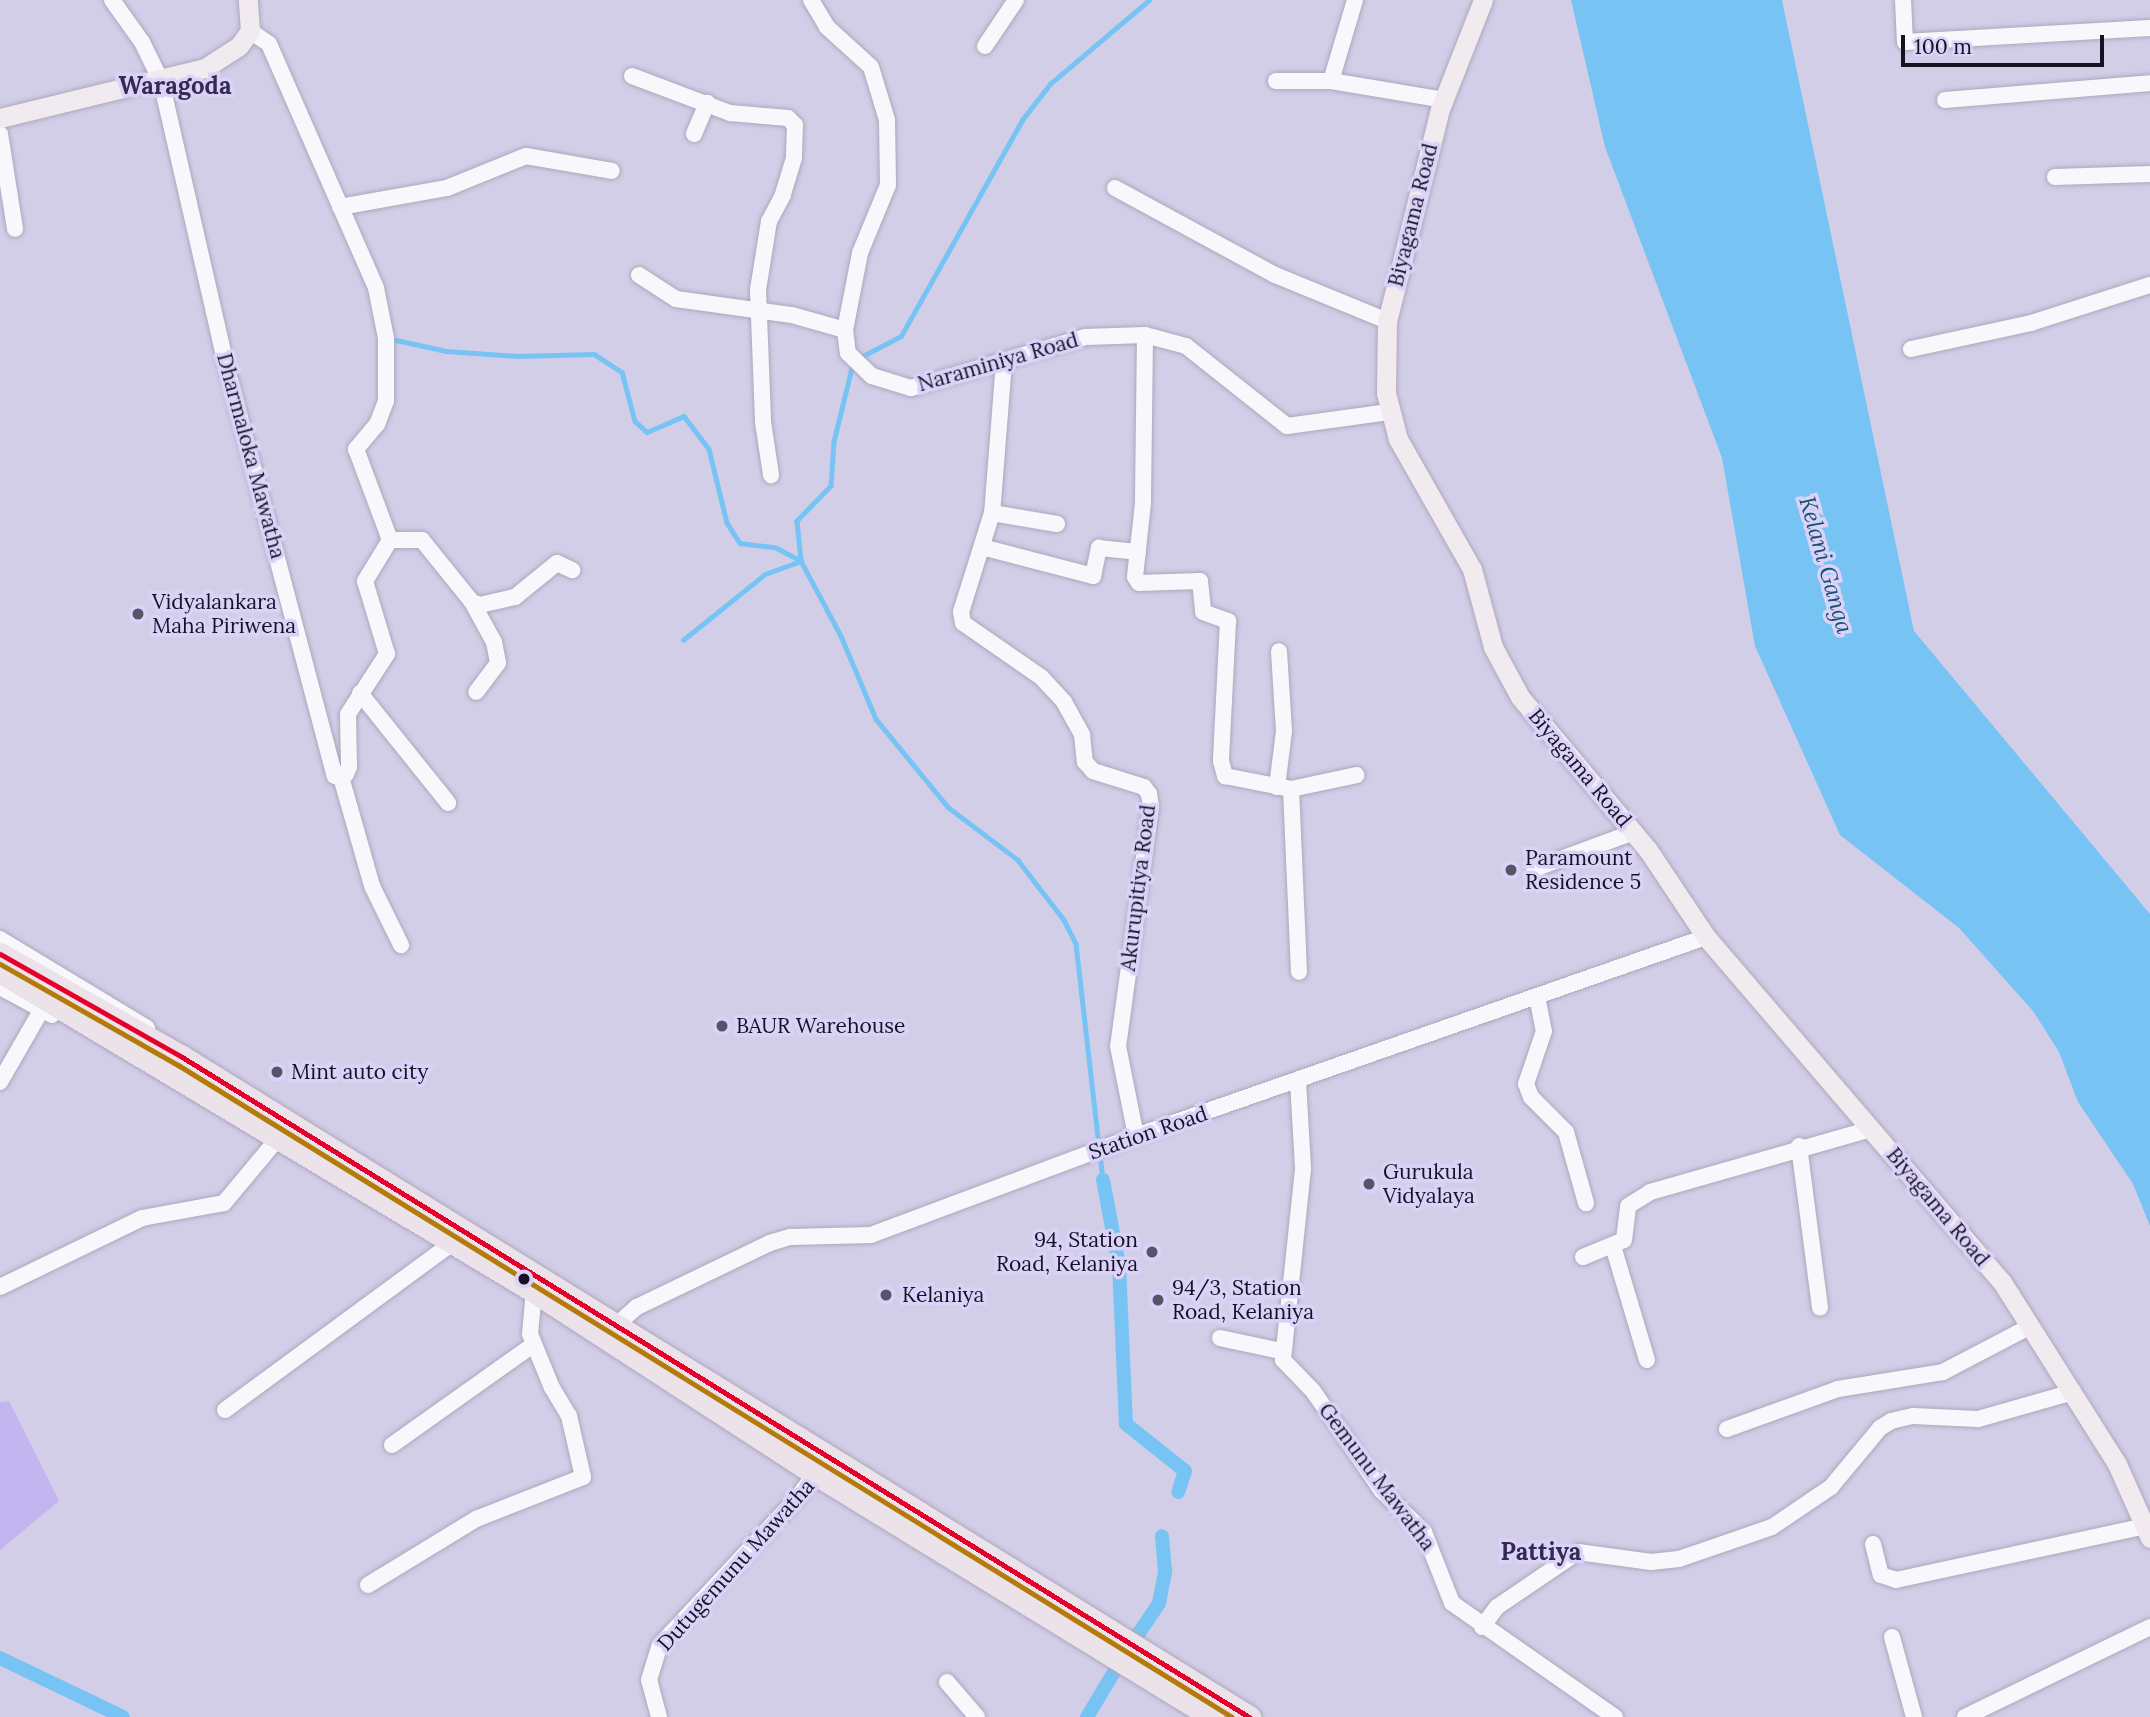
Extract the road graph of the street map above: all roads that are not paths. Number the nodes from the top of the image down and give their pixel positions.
1 (112, 0) edge
2 (248, 0) edge
3 (811, 0) edge
4 (1016, 0) edge
5 (1355, 0) edge
6 (1483, 0) edge
7 (1903, 0) edge
8 (2150, 28) edge
9 (250, 31) junction
10 (985, 46) dead end
11 (632, 76) dead end
12 (160, 81) junction
13 (1276, 81) dead end
14 (1331, 81) junction
15 (2150, 83) edge
16 (1445, 100) junction
17 (1945, 100) dead end
18 (707, 103) junction
19 (0, 118) edge
20 (0, 134) edge
21 (694, 134) dead end
22 (612, 171) dead end
23 (2150, 174) edge
24 (2055, 177) dead end
25 (1115, 188) dead end
26 (340, 207) junction
27 (15, 229) dead end
28 (639, 275) dead end
29 (2150, 285) edge
30 (757, 311) junction
31 (1387, 321) junction
32 (845, 330) junction
33 (1145, 335) junction
34 (1911, 349) dead end
35 (1004, 362) junction
36 (1389, 412) junction
37 (771, 474) dead end
38 (992, 513) junction
39 (1057, 524) dead end
40 (390, 540) junction
41 (982, 547) junction
42 (1138, 552) junction
43 (572, 570) dead end
44 (472, 602) junction
45 (1279, 651) dead end
46 (476, 692) dead end
47 (360, 693) junction
48 (1357, 775) dead end
49 (341, 777) junction
50 (1284, 788) junction
51 (448, 803) dead end
52 (1634, 832) junction
53 (1534, 869) dead end
54 (1706, 936) junction
55 (0, 939) edge
56 (401, 946) dead end
57 (0, 954) edge
58 (0, 971) edge
59 (1299, 972) dead end
60 (0, 987) edge
61 (1537, 996) junction
62 (42, 1009) junction
63 (103, 1021) junction
64 (176, 1064) junction
65 (1298, 1081) junction
66 (0, 1082) edge
67 (1871, 1129) junction
68 (1136, 1136) junction
69 (279, 1137) junction
70 (1799, 1146) junction
71 (1586, 1203) dead end
72 (452, 1243) junction
73 (1613, 1245) junction
74 (1583, 1257) dead end
75 (0, 1287) edge
76 (534, 1291) junction
77 (1820, 1308) dead end
78 (2031, 1326) junction
79 (610, 1331) junction
80 (1220, 1338) dead end
81 (534, 1344) junction
82 (1281, 1351) junction
83 (1647, 1360) dead end
84 (2073, 1392) junction
85 (225, 1410) dead end
86 (1727, 1429) dead end
87 (392, 1445) dead end
88 (822, 1465) junction
89 (2148, 1532) edge
90 (1873, 1544) dead end
91 (369, 1585) dead end
92 (1482, 1627) junction
93 (2150, 1627) edge
94 (1892, 1637) dead end
95 (947, 1682) dead end
96 (659, 1717) edge
97 (978, 1717) edge
98 (1213, 1717) edge
99 (1249, 1717) edge
100 (1615, 1717) edge
101 (1914, 1717) edge
102 (1965, 1717) edge

1 - 12 street, Dharmaloka Mawatha
2 - 9 main road
3 - 32 street, Naraminiya Road
4 - 10 street
5 - 14 street
6 - 16 main road, Biyagama Road
7 - 8 street
9 - 12 main road
9 - 26 street
11 - 18 street
12 - 19 main road
12 - 49 street, Dharmaloka Mawatha
13 - 14 street
14 - 16 street
15 - 17 street
16 - 31 main road, Biyagama Road
18 - 21 street
18 - 30 street
20 - 27 street
22 - 26 street
23 - 24 street
25 - 31 street
26 - 40 street
28 - 30 street
29 - 34 street
30 - 32 street
30 - 37 street
31 - 36 main road, Biyagama Road
32 - 35 street, Naraminiya Road
33 - 35 street, Naraminiya Road
33 - 36 street, Naraminiya Road
33 - 42 street
35 - 38 street, Akurupitiya Road
36 - 52 main road, Biyagama Road
38 - 39 street
38 - 41 street, Akurupitiya Road
40 - 44 street
40 - 47 street
41 - 42 street
41 - 68 street, Akurupitiya Road
42 - 50 street
43 - 44 street
44 - 46 street
45 - 50 street
47 - 49 street
47 - 51 street
48 - 50 street
49 - 56 street, Dharmaloka Mawatha
50 - 59 street
52 - 53 street
52 - 54 main road, Biyagama Road
54 - 61 street, Station Road
54 - 67 main road, Biyagama Road
55 - 64 street
57 - 63 highway
58 - 63 highway
60 - 62 street
61 - 65 street, Station Road
61 - 71 street
62 - 64 street
62 - 66 street
63 - 64 highway
64 - 69 highway
64 - 79 highway
65 - 68 street, Station Road
65 - 82 street
67 - 70 street
67 - 78 main road, Biyagama Road
68 - 79 street, Station Road
69 - 72 highway
69 - 75 street
70 - 73 street
70 - 77 street
72 - 76 highway
72 - 85 street
73 - 74 street
73 - 83 street
76 - 79 highway
76 - 81 street
78 - 84 main road, Biyagama Road
78 - 86 street
79 - 88 highway
80 - 82 street
81 - 87 street
81 - 91 street
82 - 92 street, Gemunu Mawatha
84 - 89 main road, Biyagama Road
84 - 92 street
88 - 96 street, Dutugemunu Mawatha
88 - 98 highway
88 - 99 highway
89 - 90 street
92 - 100 street, Gemunu Mawatha
93 - 102 street
94 - 101 street
95 - 97 street

